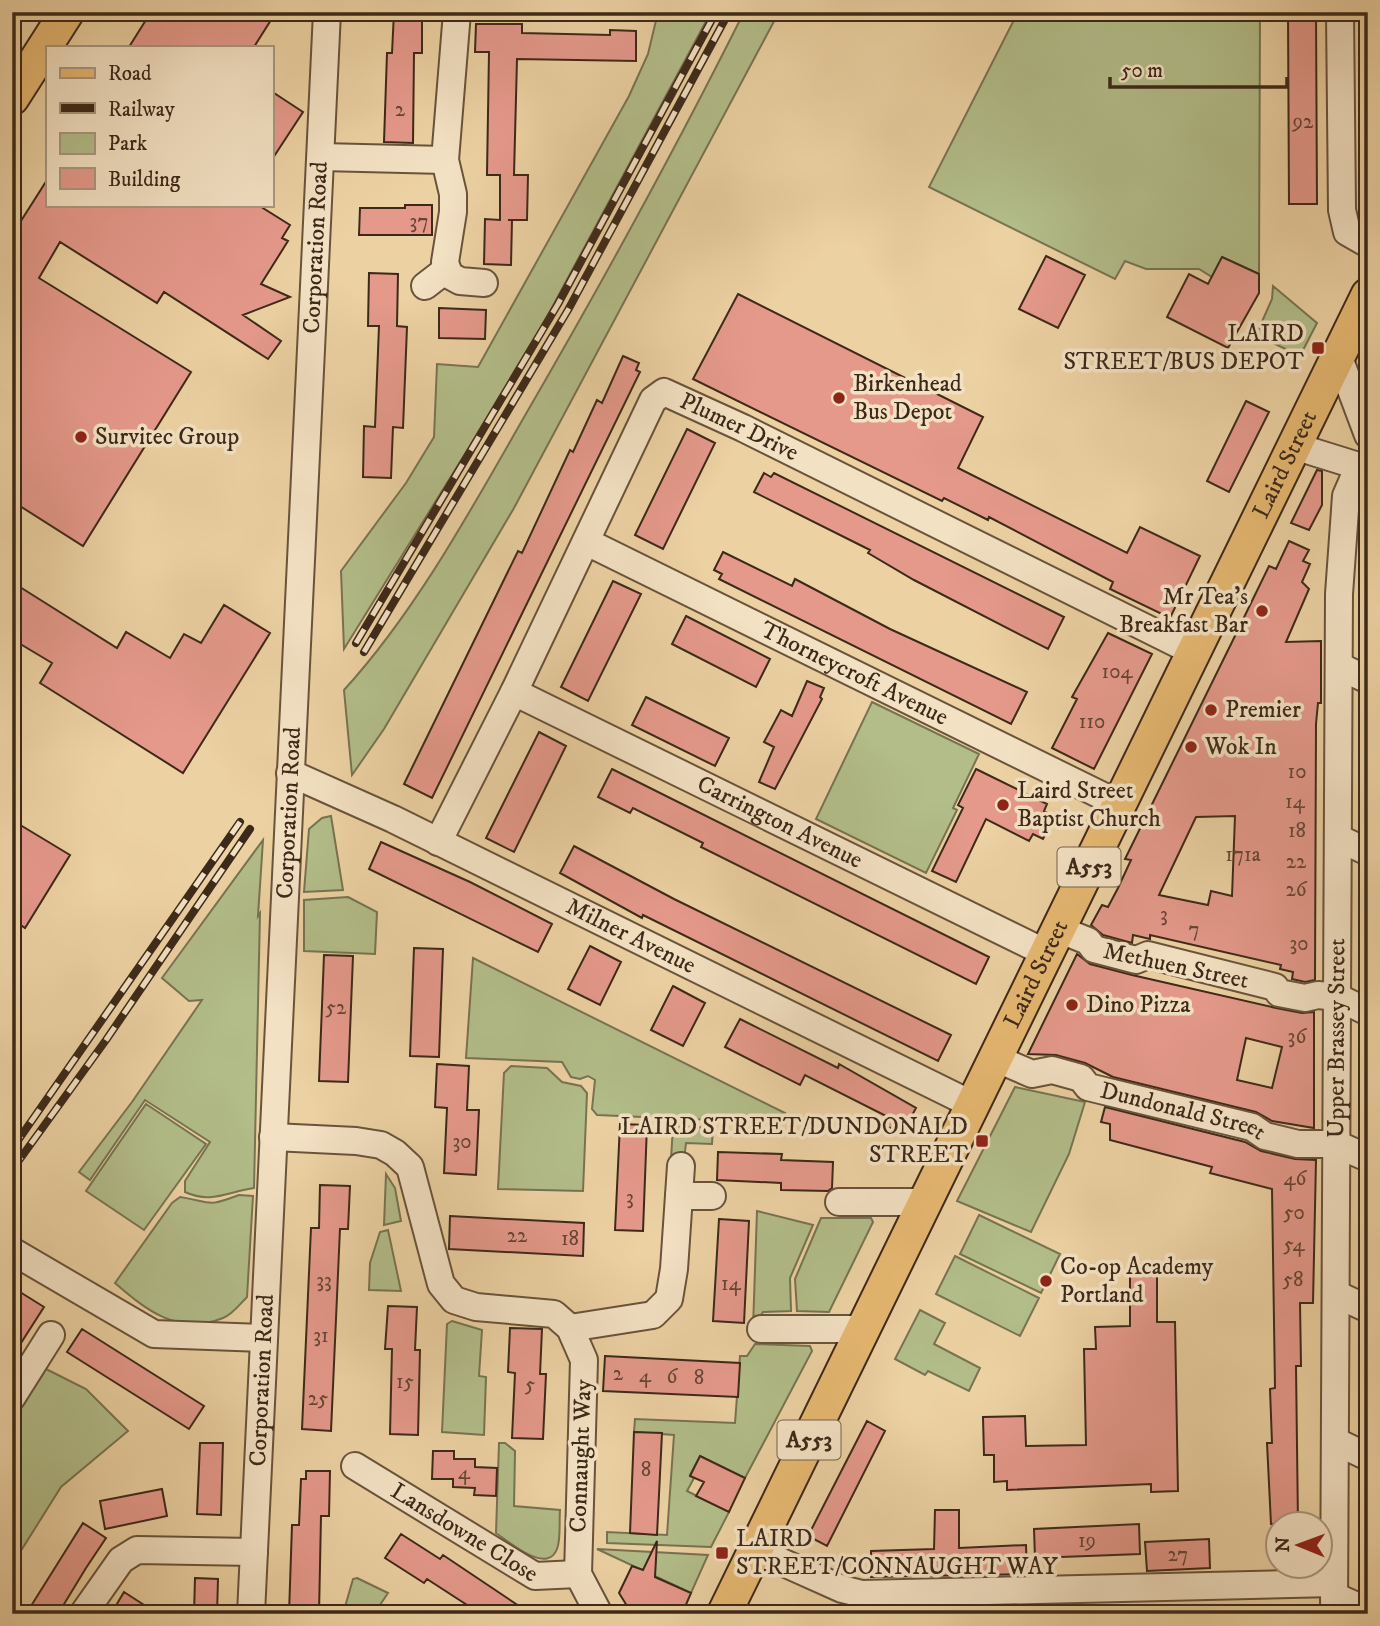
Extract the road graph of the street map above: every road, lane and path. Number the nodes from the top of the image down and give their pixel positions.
1 (67, 12) edge
2 (327, 12) edge
3 (457, 12) edge
4 (1340, 12) edge
5 (12, 98) edge
6 (321, 157) junction
7 (445, 160) junction
8 (1368, 244) edge
9 (447, 269) junction
10 (485, 283) dead end
11 (425, 286) dead end
12 (1368, 295) edge
13 (1338, 355) junction
14 (1368, 436) edge
15 (1294, 446) junction
16 (1364, 468) edge
17 (587, 542) junction
18 (1192, 651) junction
19 (1339, 666) junction
20 (1368, 680) edge
21 (514, 692) junction
22 (290, 773) junction
23 (1119, 804) junction
24 (1338, 838) junction
25 (438, 842) junction
26 (1368, 852) edge
27 (1052, 941) junction
28 (1337, 997) junction
29 (1368, 1012) edge
30 (995, 1058) junction
31 (971, 1104) junction
32 (273, 1138) junction
33 (1336, 1144) junction
34 (1368, 1158) edge
35 (681, 1166) dead end
36 (679, 1196) junction
37 (712, 1196) dead end
38 (839, 1202) dead end
39 (925, 1202) junction
40 (12, 1251) edge
41 (1336, 1294) junction
42 (1368, 1309) edge
43 (570, 1328) junction
44 (761, 1329) dead end
45 (864, 1329) junction
46 (51, 1335) dead end
47 (264, 1338) junction
48 (12, 1397) edge
49 (1335, 1441) junction
50 (1368, 1457) edge
51 (355, 1466) dead end
52 (755, 1550) junction
53 (254, 1552) junction
54 (578, 1574) junction
55 (1334, 1597) edge
56 (1368, 1611) edge
57 (83, 1614) edge
58 (251, 1614) edge
59 (598, 1614) edge
60 (724, 1614) edge

1 - 5 main road
2 - 6 street, Corporation Road
3 - 7 street
4 - 8 street
6 - 7 street
6 - 22 street, Corporation Road
7 - 9 street
9 - 10 street
9 - 11 street
12 - 13 main road, Laird Street / A553
13 - 14 street
13 - 15 main road, Laird Street / A553
15 - 16 street
15 - 18 main road, Laird Street / A553
16 - 19 street, Upper Brassey Street
17 - 18 street, Plumer Drive
17 - 21 street, Plumer Drive
17 - 23 street, Thorneycroft Avenue
18 - 23 main road, Laird Street / A553
19 - 20 street
19 - 24 street, Upper Brassey Street
21 - 25 street, Plumer Drive
21 - 27 street, Carrington Avenue
22 - 25 street, Milner Avenue
22 - 32 street, Corporation Road
23 - 27 main road, Laird Street / A553
24 - 26 street
24 - 28 street, Upper Brassey Street
25 - 31 street, Milner Avenue
27 - 28 street, Methuen Street
27 - 30 main road, Laird Street / A553
28 - 29 street
28 - 33 street, Upper Brassey Street
30 - 31 main road, Laird Street / A553
30 - 33 street, Dundonald Street
31 - 39 main road, Laird Street / A553
32 - 43 street
32 - 47 street, Corporation Road
33 - 34 street
33 - 41 street, Upper Brassey Street
35 - 36 street
36 - 37 street
36 - 43 street
38 - 39 street
39 - 45 main road, Laird Street / A553
40 - 47 street
41 - 42 street
41 - 49 street, Upper Brassey Street
43 - 54 street, Connaught Way
44 - 45 street
45 - 52 main road, Laird Street / A553
46 - 48 street
47 - 53 street, Corporation Road
49 - 50 street
49 - 55 street, Upper Brassey Street
51 - 54 street, Lansdowne Close
52 - 55 street
52 - 60 main road, Laird Street / A553
53 - 57 street
53 - 58 street, Corporation Road
54 - 59 street, Connaught Way
55 - 56 street

